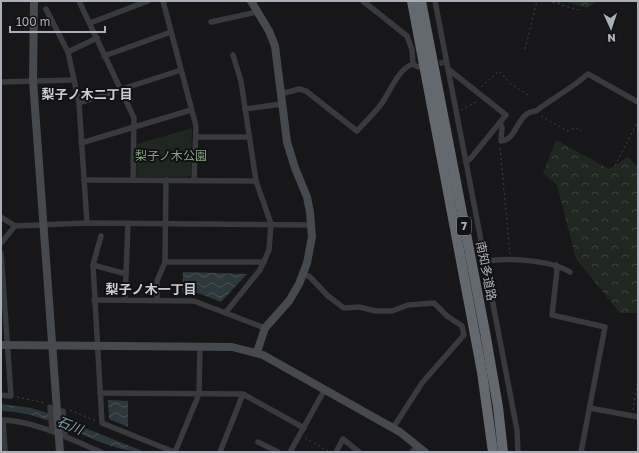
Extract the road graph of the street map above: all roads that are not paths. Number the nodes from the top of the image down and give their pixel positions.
1 (34, 1) edge
2 (79, 1) edge
3 (148, 1) edge
4 (163, 1) edge
5 (251, 1) edge
6 (363, 1) edge
7 (412, 1) edge
8 (421, 1) edge
9 (435, 1) edge
10 (46, 8) dead end
11 (257, 12) junction
12 (219, 21) junction
13 (211, 22) dead end
14 (90, 23) junction
15 (220, 28) dead end
16 (171, 32) junction
17 (97, 38) junction
18 (68, 52) junction
19 (233, 55) dead end
20 (104, 56) junction
21 (448, 69) junction
22 (180, 70) junction
23 (73, 80) junction
24 (33, 81) junction
25 (1, 82) edge
26 (120, 89) junction
27 (281, 94) junction
28 (638, 102) edge
29 (79, 103) junction
30 (282, 104) junction
31 (245, 109) junction
32 (191, 110) junction
33 (500, 122) junction
34 (134, 126) junction
35 (196, 137) junction
36 (248, 137) junction
37 (81, 143) junction
38 (466, 162) junction
39 (84, 180) junction
40 (133, 180) junction
41 (166, 180) junction
42 (194, 180) junction
43 (256, 181) junction
44 (1, 217) edge
45 (87, 223) junction
46 (128, 223) junction
47 (43, 224) junction
48 (165, 224) junction
49 (271, 224) junction
50 (312, 224) junction
51 (16, 226) junction
52 (101, 236) dead end
53 (1, 243) edge
54 (1, 254) edge
55 (165, 262) junction
56 (264, 262) junction
57 (484, 262) junction
58 (92, 264) junction
59 (556, 265) junction
60 (1, 266) edge
61 (570, 272) dead end
62 (126, 274) junction
63 (304, 274) junction
64 (3, 300) edge
65 (94, 300) junction
66 (125, 300) junction
67 (157, 300) junction
68 (226, 312) junction
69 (265, 328) junction
70 (4, 345) edge
71 (52, 346) junction
72 (96, 346) junction
73 (200, 347) junction
74 (257, 352) junction
75 (325, 390) junction
76 (100, 393) junction
77 (199, 394) junction
78 (243, 394) junction
79 (1, 395) edge
80 (58, 408) junction
81 (590, 408) junction
82 (635, 417) edge
83 (2, 420) edge
84 (304, 428) junction
85 (393, 428) junction
86 (52, 429) dead end
87 (62, 435) junction
88 (258, 442) dead end
89 (415, 449) edge
90 (5, 452) edge
91 (60, 452) edge
92 (101, 452) edge
93 (175, 452) edge
94 (220, 452) edge
95 (278, 452) edge
96 (290, 452) edge
97 (336, 452) edge
98 (359, 452) edge
99 (425, 452) edge
100 (493, 452) edge
101 (502, 452) edge
102 (518, 452) edge
103 (581, 452) edge

1 - 24 street
2 - 14 street
3 - 14 street
4 - 16 street
5 - 11 street
6 - 27 street
7 - 100 highway, 南知多道路 / 7
8 - 101 highway, 南知多道路 / 7
9 - 21 street
10 - 18 street
11 - 12 street
11 - 27 street
12 - 13 street
12 - 15 street
14 - 17 street
16 - 20 street
16 - 22 street
17 - 18 street
17 - 20 street
18 - 23 street
19 - 31 street
20 - 26 street
21 - 33 street
21 - 38 street
22 - 26 street
22 - 32 street
23 - 24 street
23 - 29 street
24 - 25 street
24 - 47 street
26 - 29 street
26 - 34 street
27 - 30 street
28 - 33 street
29 - 37 street
30 - 31 street
30 - 50 street
31 - 36 street
32 - 34 street
32 - 35 street
33 - 38 street
34 - 37 street
34 - 40 street
35 - 36 street
35 - 42 street
36 - 43 street
37 - 39 street
38 - 57 street
39 - 40 street
39 - 45 street
40 - 41 street
41 - 42 street
41 - 48 street
42 - 43 street
43 - 49 street
44 - 51 street
45 - 46 street
45 - 47 street
46 - 48 street
46 - 62 street
47 - 51 street
47 - 71 street
48 - 49 street
48 - 55 street
49 - 50 street
49 - 56 street
50 - 63 street
51 - 53 street
52 - 58 street
54 - 60 street
55 - 56 street
55 - 67 street
56 - 68 street
57 - 59 street
57 - 102 street
58 - 62 street
58 - 65 street
59 - 61 street
59 - 81 street
60 - 64 street
62 - 66 street
63 - 69 street
63 - 85 street
64 - 70 street
65 - 66 street
65 - 72 street
66 - 67 street
67 - 68 street
68 - 69 street
69 - 74 street
70 - 71 street
70 - 79 street
71 - 72 street
71 - 80 street
72 - 73 street
72 - 76 street
73 - 74 street
73 - 77 street
74 - 75 street
75 - 84 street
75 - 85 street
76 - 77 street
76 - 93 street
77 - 78 street
77 - 93 street
78 - 84 street
78 - 94 street
80 - 86 street
80 - 87 street
81 - 82 street
81 - 103 street
83 - 87 street
83 - 90 street
84 - 96 street
85 - 89 street
87 - 91 street
87 - 92 street
88 - 95 street
89 - 99 street
97 - 98 street

